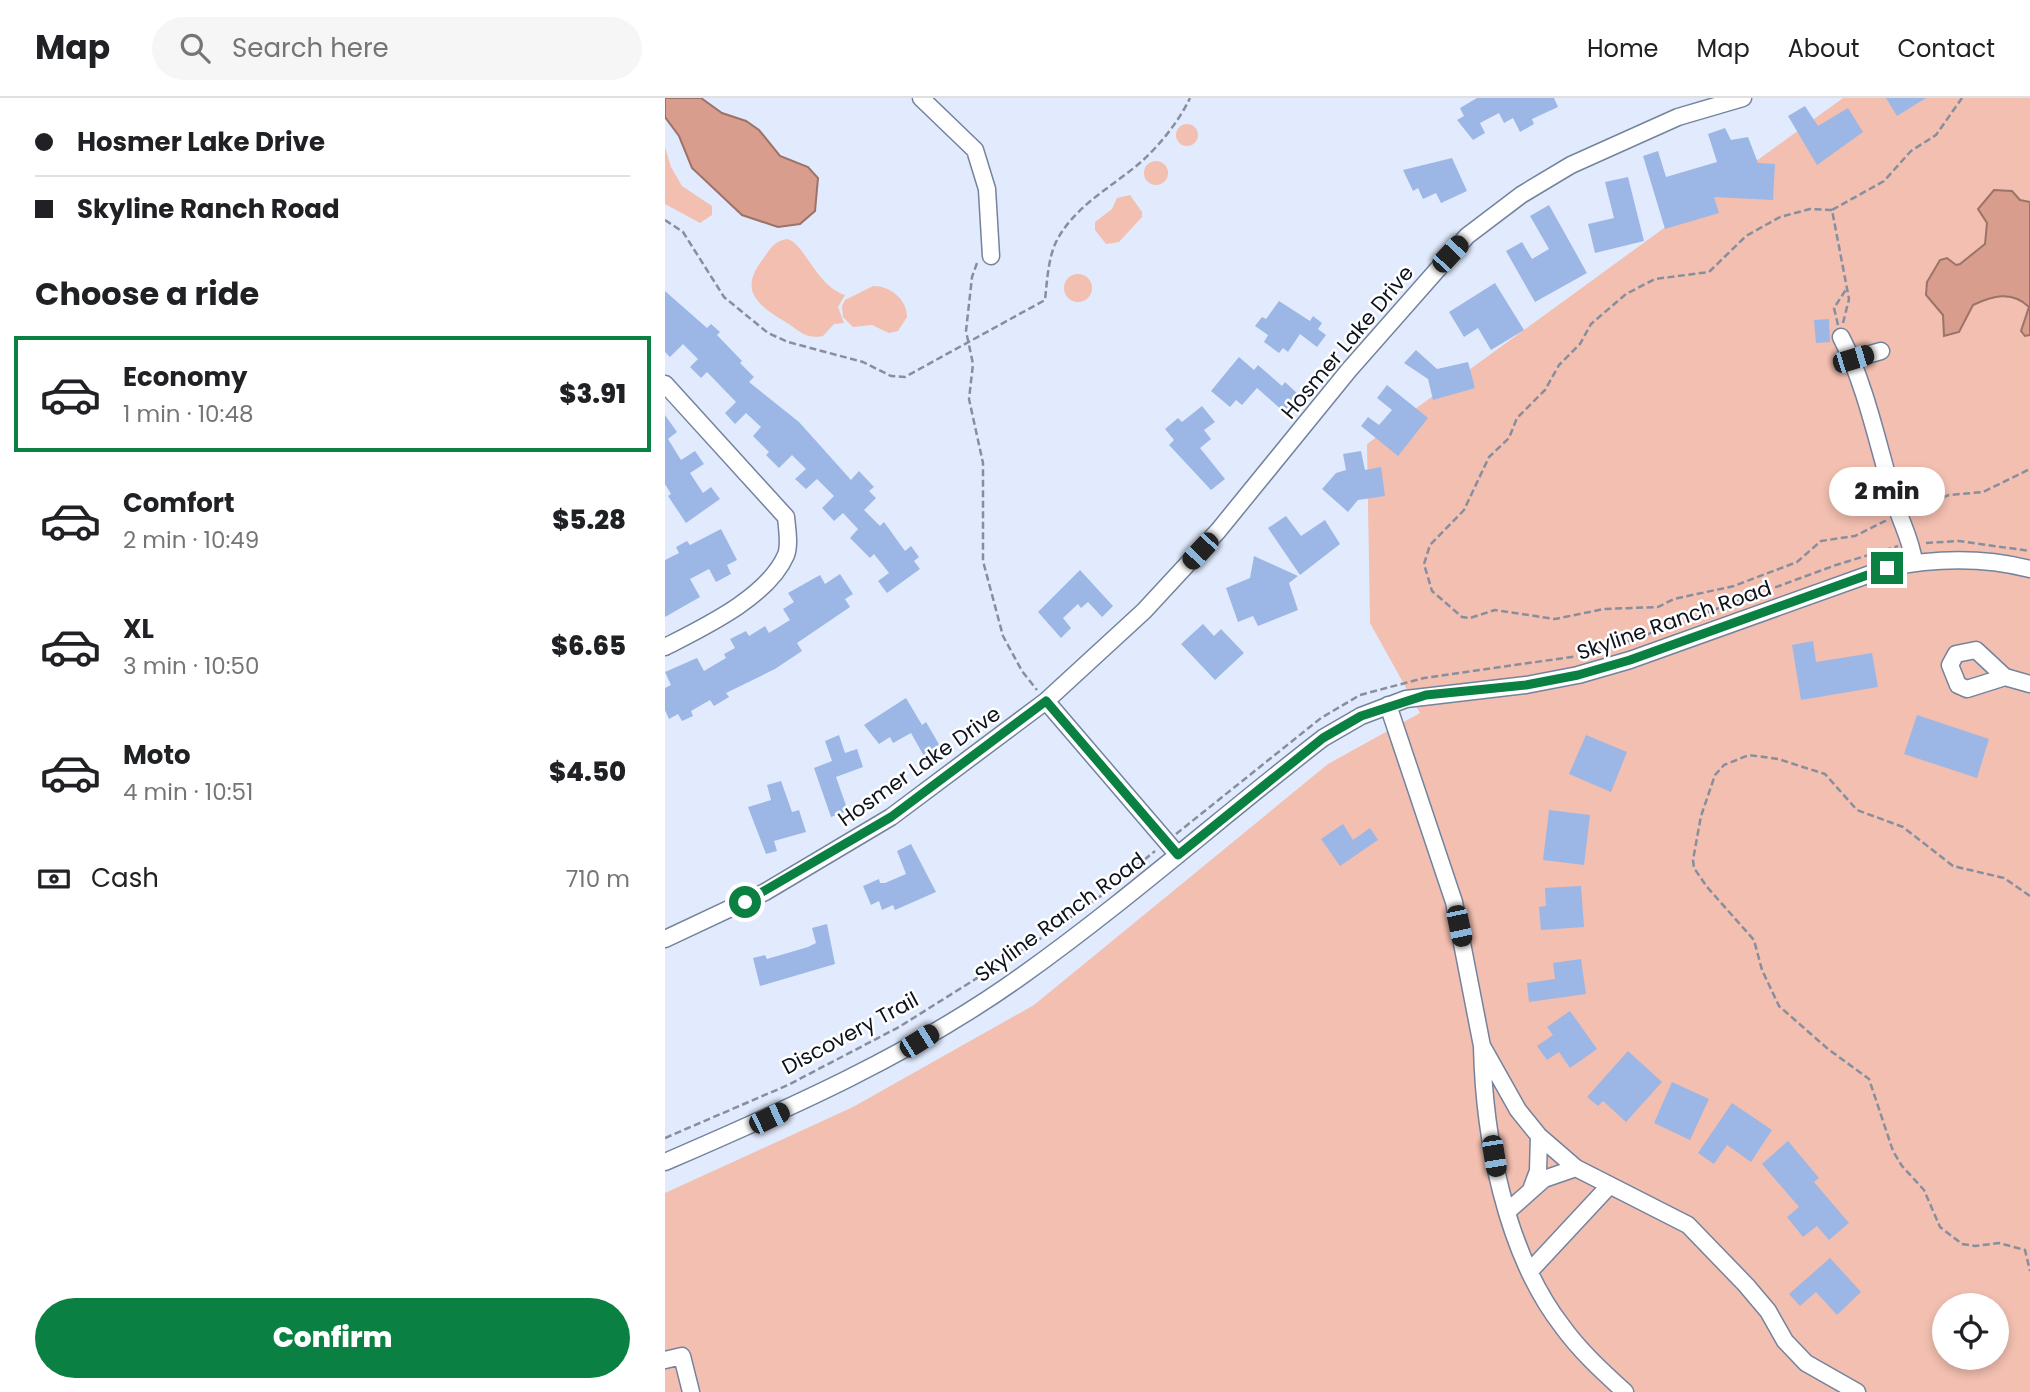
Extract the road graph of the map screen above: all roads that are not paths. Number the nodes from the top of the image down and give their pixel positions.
1 (921, 98) edge
2 (1743, 98) edge
3 (991, 256) road end
4 (1841, 337) dead end
5 (1881, 351) dead end
6 (1853, 359) junction
7 (665, 384) edge
8 (1914, 562) junction
9 (2030, 569) edge
10 (665, 647) edge
11 (2005, 677) dead end
12 (2030, 684) edge
13 (1046, 701) junction
14 (1388, 705) junction
15 (1178, 855) junction
16 (665, 939) edge
17 (1482, 1046) junction
18 (1539, 1136) junction
19 (665, 1162) edge
20 (1576, 1168) junction
21 (1610, 1185) junction
22 (1532, 1187) junction
23 (1509, 1210) junction
24 (1530, 1271) junction
25 (665, 1360) edge
26 (691, 1392) edge
27 (1625, 1392) edge
28 (1857, 1392) edge

1 - 3 street
2 - 13 street, Hosmer Lake Drive
4 - 6 street
5 - 6 street
6 - 8 street
7 - 10 street
8 - 9 street, Skyline Ranch Road
8 - 14 street, Skyline Ranch Road
11 - 12 street
13 - 15 street
13 - 16 street, Hosmer Lake Drive
14 - 15 street, Skyline Ranch Road
14 - 17 street
15 - 19 street, Skyline Ranch Road
17 - 18 street
17 - 23 street
18 - 20 street
18 - 22 street
20 - 21 street
20 - 22 street
21 - 24 street
21 - 28 street
22 - 23 street
23 - 24 street
24 - 27 street
25 - 26 street

